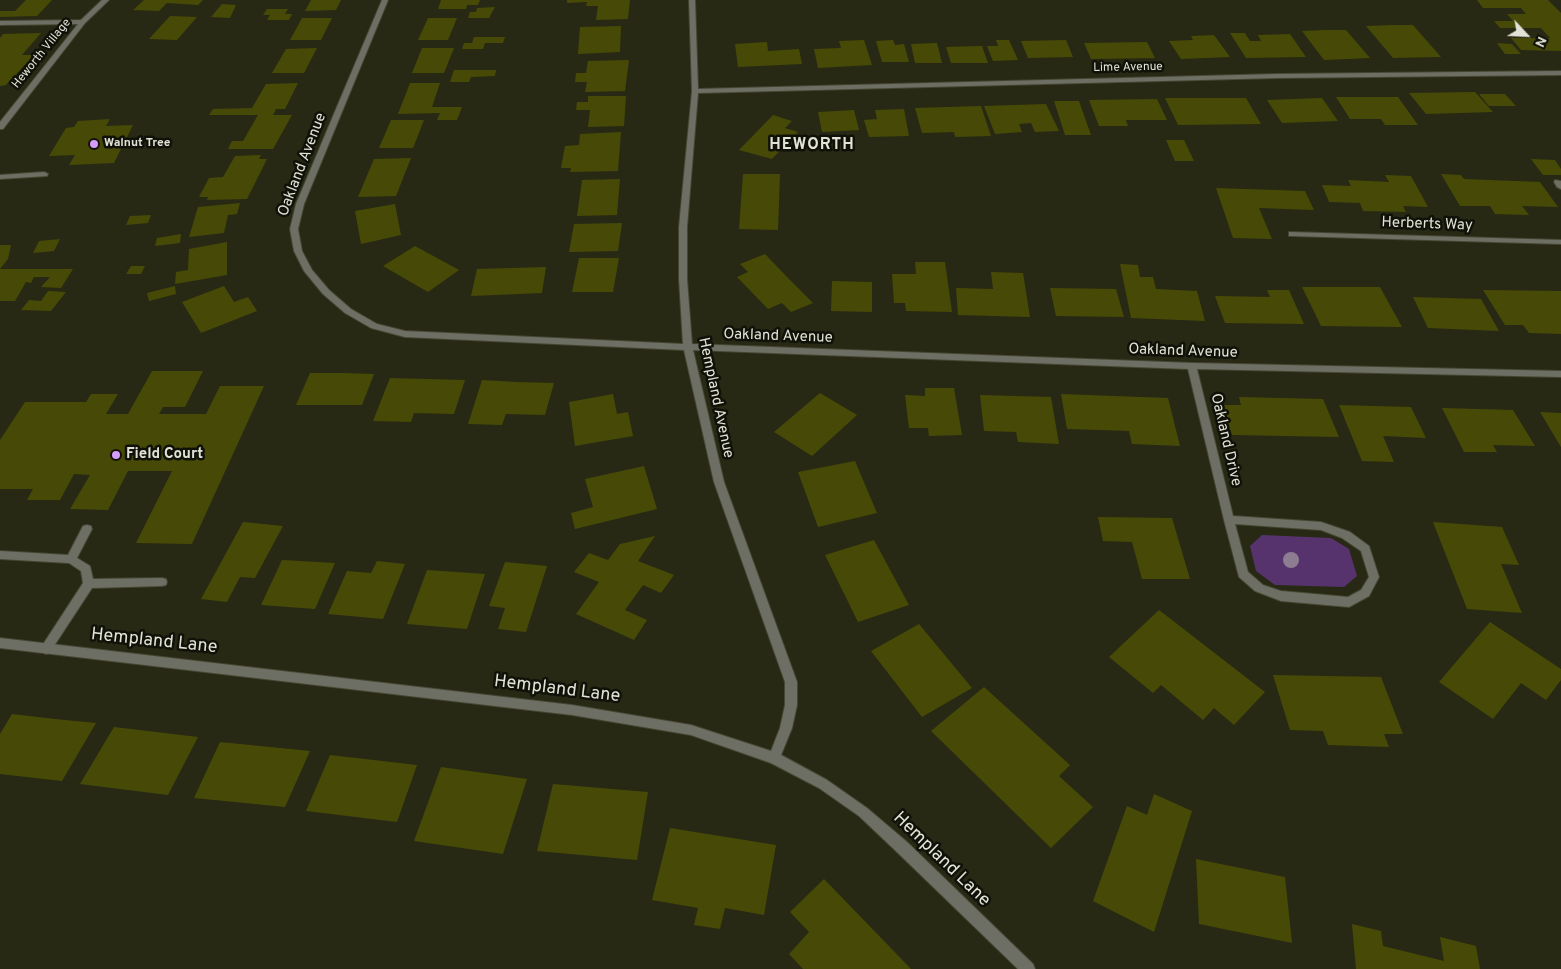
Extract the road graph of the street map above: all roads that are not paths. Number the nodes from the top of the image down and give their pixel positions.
1 (106, 0) edge
2 (385, 0) edge
3 (692, 0) edge
4 (83, 22) junction
5 (0, 23) edge
6 (1561, 73) edge
7 (695, 91) junction
8 (0, 127) edge
9 (44, 174) dead end
10 (0, 177) edge
11 (1292, 234) dead end
12 (1561, 242) edge
13 (688, 346) junction
14 (1192, 366) junction
15 (1561, 374) edge
16 (1229, 520) junction
17 (88, 529) dead end
18 (0, 555) edge
19 (71, 559) junction
20 (162, 582) dead end
21 (89, 584) junction
22 (0, 643) edge
23 (46, 648) junction
24 (774, 758) junction
25 (1028, 969) edge

1 - 4 street, Heworth Village
2 - 13 street, Oakland Avenue
3 - 7 street, Hempland Avenue
4 - 5 street
4 - 8 street, Heworth Village
6 - 7 street, Lime Avenue
7 - 13 street, Hempland Avenue
9 - 10 street
11 - 12 street, Herberts Way
13 - 14 street, Oakland Avenue
13 - 24 street, Hempland Avenue
14 - 15 street, Oakland Avenue
14 - 16 street, Oakland Drive
16 - 16 street, Oakland Drive
17 - 19 street
18 - 19 street
19 - 21 street
20 - 21 street
21 - 23 street
22 - 23 street, Hempland Lane
23 - 24 street, Hempland Lane
24 - 25 street, Hempland Lane

